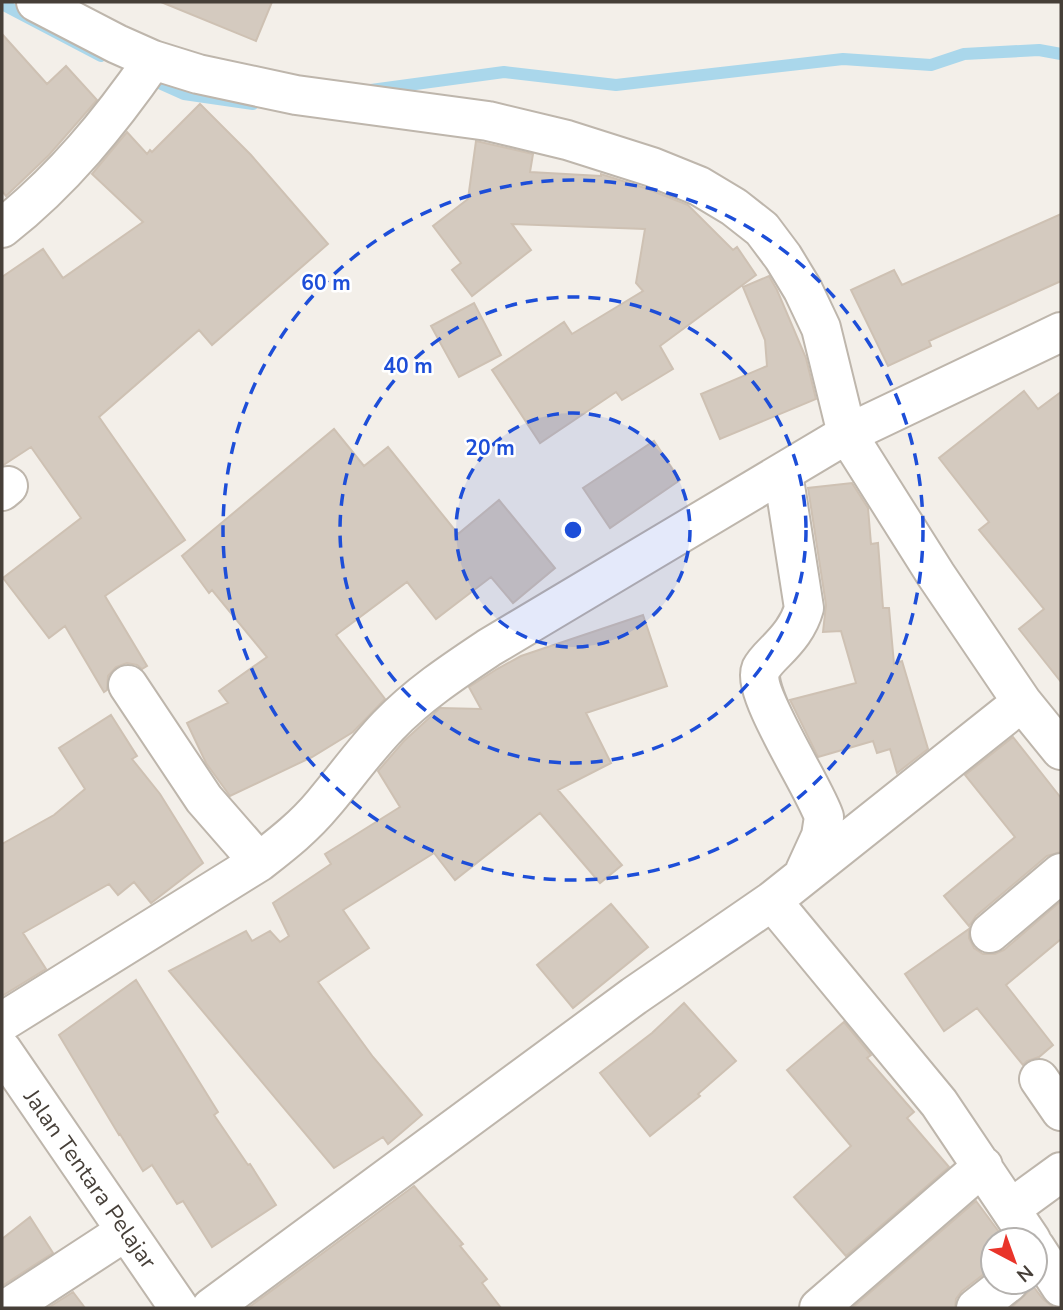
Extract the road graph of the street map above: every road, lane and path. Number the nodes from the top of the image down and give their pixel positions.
1 (36, 2) edge
2 (153, 60) junction
3 (2, 228) edge
4 (1061, 332) edge
5 (848, 434) junction
6 (783, 472) junction
7 (128, 685) dead end
8 (1022, 702) junction
9 (1061, 750) edge
10 (260, 862) junction
11 (1061, 873) edge
12 (802, 876) junction
13 (772, 901) junction
14 (990, 933) dead end
15 (2, 1022) edge
16 (2, 1050) edge
17 (1039, 1079) dead end
18 (1061, 1111) edge
19 (983, 1167) junction
20 (1061, 1172) edge
21 (1024, 1199) dead end
22 (1021, 1226) edge
23 (126, 1231) junction
24 (991, 1296) edge
25 (8, 1308) edge
26 (179, 1308) edge
27 (211, 1308) edge
28 (819, 1308) edge
29 (976, 1308) edge

1 - 2 street
2 - 3 street
2 - 5 street
4 - 5 street
5 - 6 street
5 - 8 street
6 - 10 street
6 - 12 street
7 - 10 street
8 - 9 street
8 - 12 street
10 - 15 street
11 - 14 street
12 - 13 street
13 - 19 street
13 - 27 street
16 - 23 street, Jalan Tentara Pelajar
17 - 18 street
19 - 22 street
19 - 28 street
20 - 21 street
23 - 25 street
23 - 26 street, Jalan Tentara Pelajar
24 - 29 street

